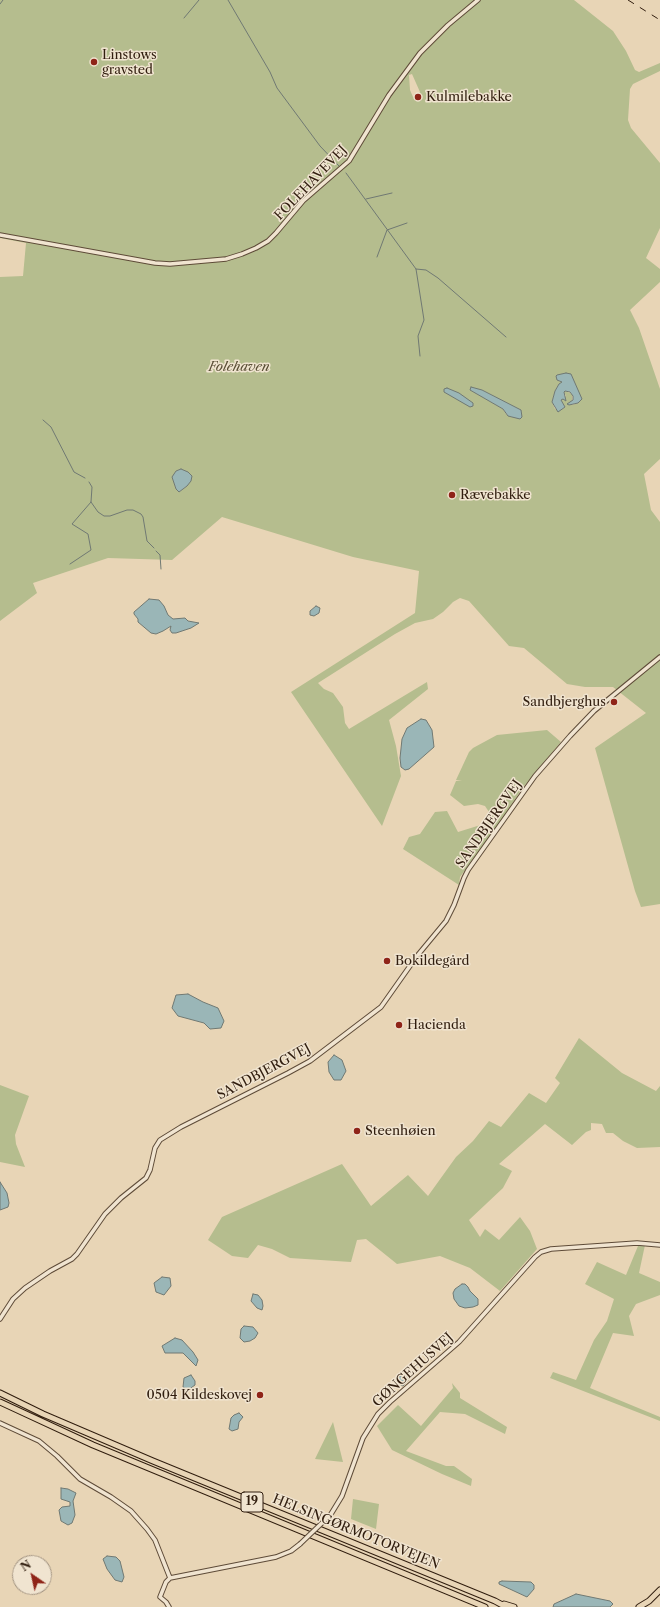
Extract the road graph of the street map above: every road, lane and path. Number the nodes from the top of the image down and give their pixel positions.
1 (478, 0) edge
2 (0, 235) edge
3 (660, 657) edge
4 (660, 1245) edge
5 (0, 1319) edge
6 (0, 1393) edge
7 (0, 1402) edge
8 (0, 1422) edge
9 (170, 1578) junction
10 (660, 1590) edge
11 (495, 1601) junction
12 (169, 1607) edge
13 (485, 1607) edge
14 (506, 1607) edge
15 (514, 1607) edge
16 (639, 1607) edge

1 - 2 street, FOLEHAVEVEJ
3 - 5 street, SANDBJERGVEJ
4 - 9 street, GØNGEHUSVEJ, bridge
6 - 11 highway, HELSINGØRMOTORVEJEN / 19
7 - 13 highway, HELSINGØRMOTORVEJEN / 19
8 - 9 street
9 - 12 street
10 - 16 highway
11 - 14 highway, HELSINGØRMOTORVEJEN / 19
11 - 15 highway

